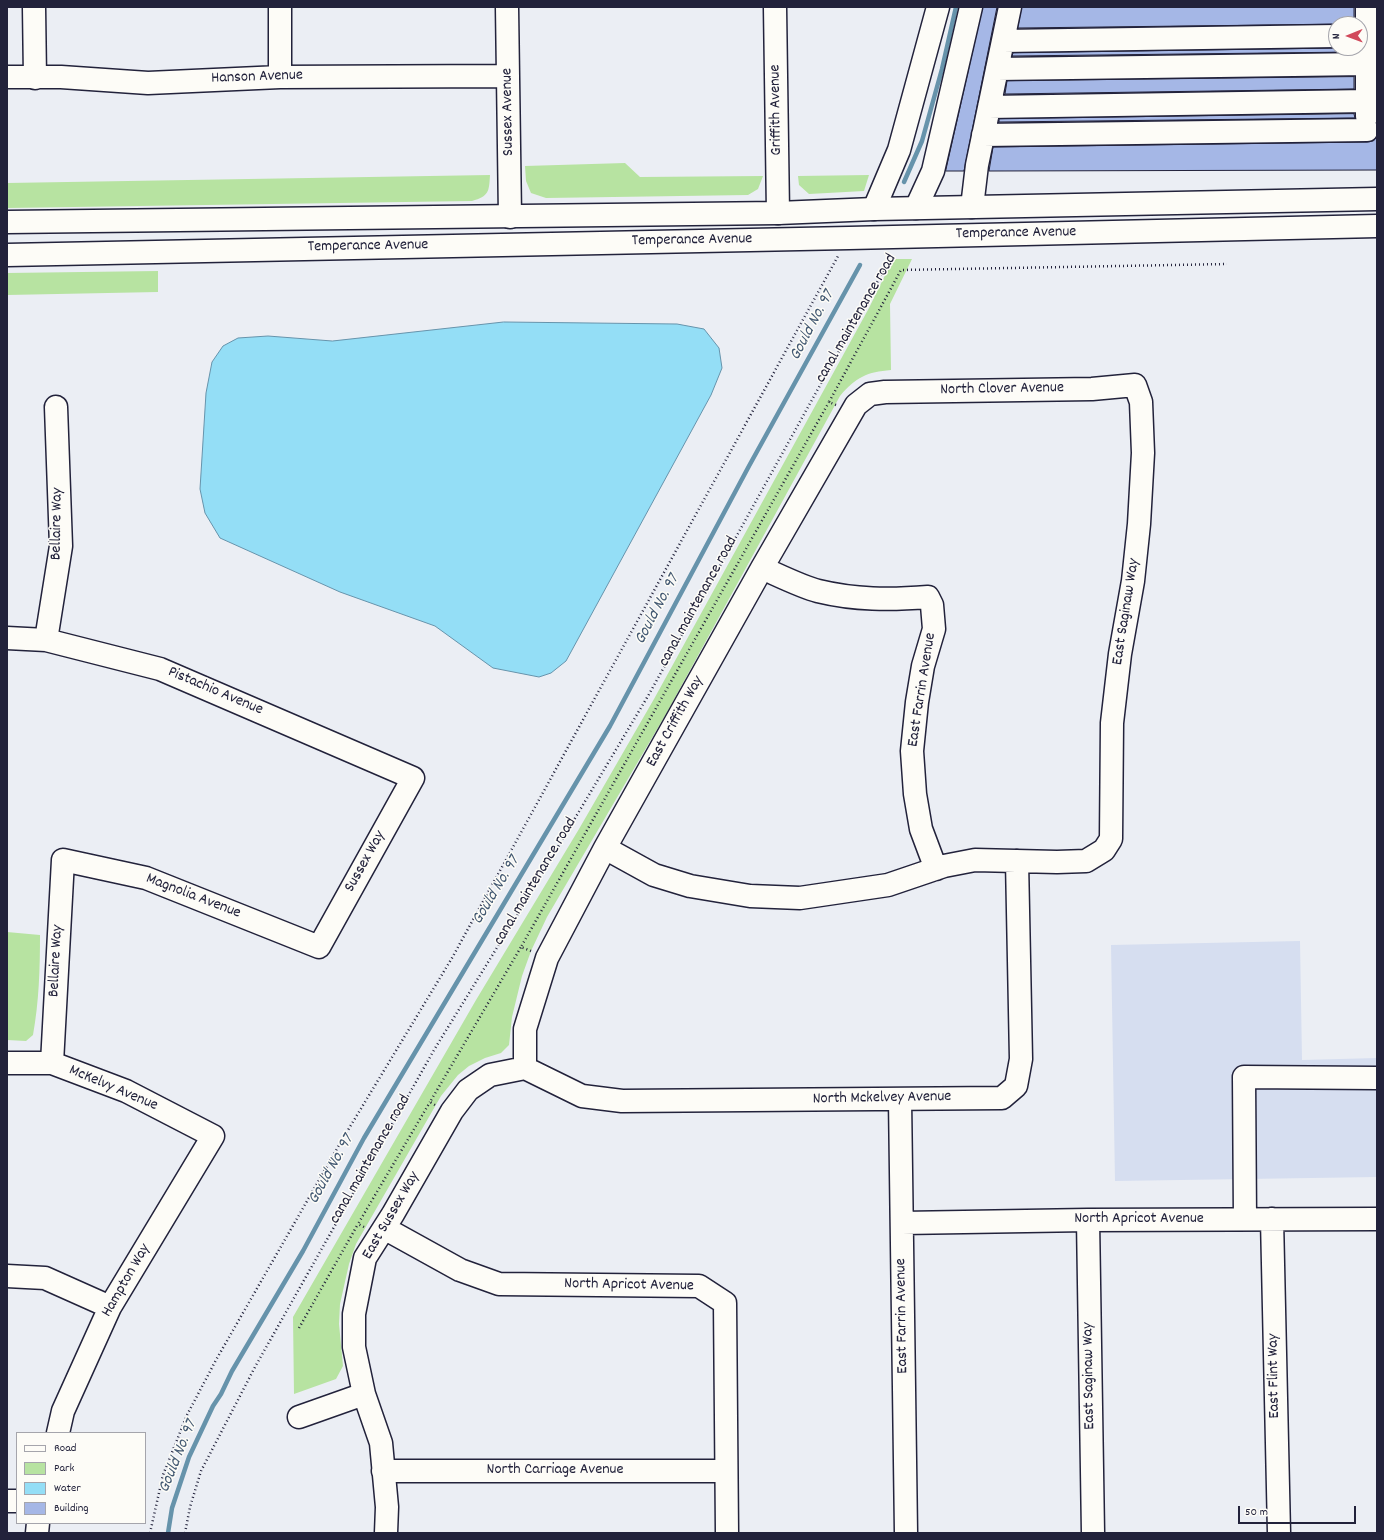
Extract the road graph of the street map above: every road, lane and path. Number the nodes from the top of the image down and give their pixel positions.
1 (34, 7) edge
2 (280, 7) edge
3 (507, 7) edge
4 (775, 7) edge
5 (938, 7) edge
6 (971, 7) edge
7 (1010, 7) edge
8 (1328, 36) edge
9 (1003, 41) junction
10 (1367, 56) edge
11 (1367, 64) junction
12 (997, 69) junction
13 (508, 76) junction
14 (7, 77) edge
15 (280, 77) junction
16 (35, 78) junction
17 (1370, 96) edge
18 (989, 107) junction
19 (1372, 129) edge
20 (983, 135) junction
21 (1377, 199) edge
22 (972, 207) junction
23 (916, 208) junction
24 (874, 209) junction
25 (778, 213) junction
26 (510, 217) junction
27 (7, 222) edge
28 (1377, 226) edge
29 (902, 236) junction
30 (848, 238) junction
31 (619, 242) junction
32 (7, 254) edge
33 (1227, 264) dead end
34 (1135, 385) joint
35 (870, 394) joint
36 (830, 402) junction
37 (56, 407) dead end
38 (851, 412) junction
39 (762, 568) junction
40 (7, 638) edge
41 (46, 640) junction
42 (413, 778) joint
43 (605, 848) junction
44 (63, 860) joint
45 (1017, 861) junction
46 (936, 869) junction
47 (319, 947) joint
48 (521, 947) junction
49 (546, 958) junction
50 (7, 1062) edge
51 (52, 1063) junction
52 (525, 1068) junction
53 (1377, 1078) edge
54 (900, 1099) junction
55 (430, 1102) junction
56 (451, 1113) junction
57 (213, 1136) joint
58 (1245, 1219) junction
59 (1272, 1219) junction
60 (1377, 1219) edge
61 (1088, 1220) junction
62 (902, 1223) junction
63 (358, 1224) junction
64 (382, 1232) junction
65 (7, 1276) edge
66 (110, 1307) junction
67 (299, 1328) dead end
68 (364, 1394) junction
69 (299, 1417) dead end
70 (58, 1432) edge
71 (383, 1471) junction
72 (726, 1471) junction
73 (150, 1533) edge
74 (185, 1533) edge
75 (386, 1533) edge
76 (727, 1533) edge
77 (906, 1533) edge
78 (1093, 1533) edge
79 (1278, 1533) edge

1 - 16 street
2 - 15 street
3 - 13 street, Sussex Avenue
4 - 25 street, Griffith Avenue
5 - 24 street
6 - 23 street
7 - 9 street
8 - 9 street
9 - 12 street
10 - 11 street
11 - 12 street
11 - 17 street
12 - 18 street
13 - 15 street, Hanson Avenue
13 - 26 street, Sussex Avenue
14 - 16 street, Hanson Avenue
15 - 16 street, Hanson Avenue
17 - 18 street
17 - 19 street
18 - 20 street
19 - 20 street
20 - 22 street
21 - 22 street, Temperance Avenue
22 - 23 street, Temperance Avenue
23 - 24 street, Temperance Avenue
24 - 25 street, Temperance Avenue
25 - 26 street, Temperance Avenue
25 - 31 street
26 - 27 street, Temperance Avenue
28 - 29 street, Temperance Avenue
29 - 30 street, Temperance Avenue
29 - 74 path, canal maintenance road
30 - 31 street, Temperance Avenue
30 - 73 path
31 - 32 street, Temperance Avenue
33 - 36 path
34 - 35 street, North Clover Avenue
34 - 45 street, East Saginaw Way
35 - 38 street, East Criffith Way
36 - 38 path
36 - 48 path
37 - 41 street, Bellaire Way
38 - 39 street, East Criffith Way
39 - 43 street, East Criffith Way
39 - 46 street, East Farrin Avenue
40 - 41 street, Pistachio Avenue
41 - 42 street, Pistachio Avenue
42 - 47 street, Sussex Way
43 - 46 street
43 - 49 street, East Criffith Way
44 - 47 street, Magnolia Avenue
44 - 51 street, Bellaire Way
45 - 46 street
45 - 54 street, North Mckelvey Avenue
48 - 49 path
48 - 55 path
49 - 52 street, East Criffith Way
50 - 51 street, McKelvy Avenue
51 - 57 street, McKelvy Avenue
52 - 54 street, North Mckelvey Avenue
52 - 56 street, East Sussex Way
53 - 58 street
54 - 62 street, East Farrin Avenue
55 - 56 path
55 - 63 path
56 - 64 street, East Sussex Way
57 - 66 street, Hampton Way
58 - 59 street, North Apricot Avenue
58 - 61 street, North Apricot Avenue
59 - 60 street, North Apricot Avenue
59 - 79 street, East Flint Way
61 - 62 street, North Apricot Avenue
61 - 78 street, East Saginaw Way
62 - 77 street, East Farrin Avenue
63 - 64 path
63 - 67 path
64 - 68 street, East Sussex Way
64 - 72 street, North Apricot Avenue
65 - 66 street
66 - 70 street, Hampton Way
68 - 69 street
68 - 71 street, East Sussex Way
71 - 72 street, North Carriage Avenue
71 - 75 street, East Sussex Way
72 - 76 street, North Apricot Avenue

